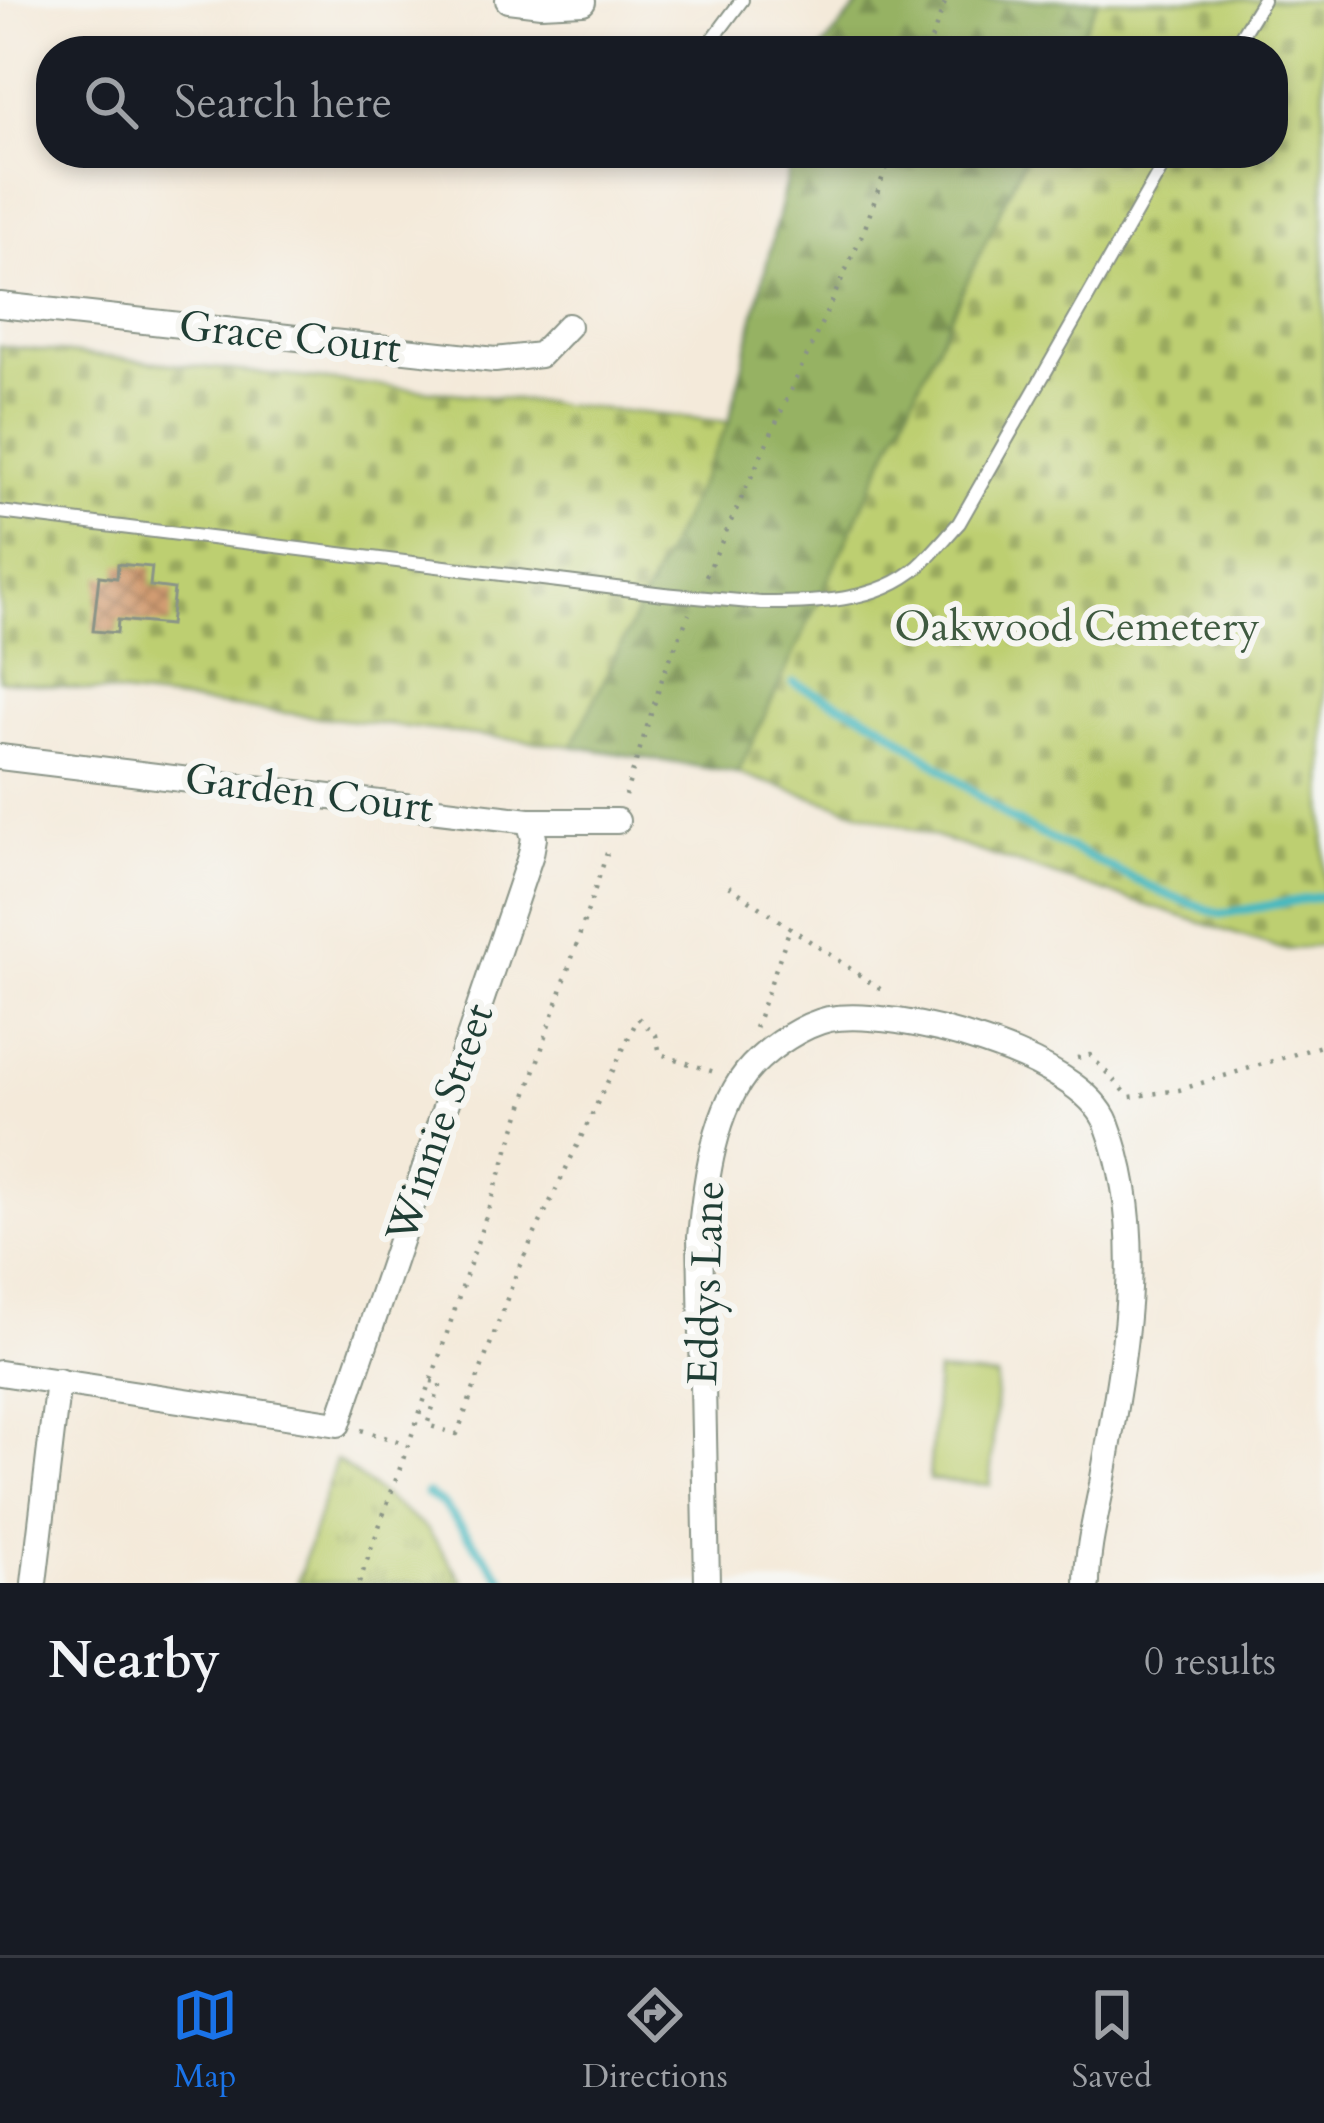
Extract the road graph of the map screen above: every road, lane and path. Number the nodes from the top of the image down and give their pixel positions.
1 (508, 0) edge
2 (742, 0) edge
3 (946, 0) edge
4 (1263, 0) edge
5 (583, 2) edge
6 (715, 36) edge
7 (933, 36) edge
8 (1241, 36) edge
9 (886, 168) edge
10 (1161, 168) edge
11 (0, 305) edge
12 (568, 326) dead end
13 (0, 512) edge
14 (701, 586) dead end
15 (692, 608) dead end
16 (0, 757) edge
17 (529, 821) junction
18 (617, 821) junction
19 (729, 886) dead end
20 (790, 928) junction
21 (887, 994) dead end
22 (753, 1033) dead end
23 (1324, 1045) edge
24 (1061, 1062) dead end
25 (740, 1085) junction
26 (0, 1372) edge
27 (58, 1381) junction
28 (431, 1381) junction
29 (338, 1424) junction
30 (409, 1444) junction
31 (34, 1583) edge
32 (358, 1583) edge
33 (707, 1583) edge
34 (1087, 1583) edge

1 - 5 street
2 - 6 lane
3 - 7 path
4 - 8 lane
9 - 14 path
10 - 13 lane, bridge
11 - 12 street, Grace Court
15 - 18 path
16 - 17 street, Garden Court
17 - 18 street, Garden Court
17 - 29 street, Winnie Street
18 - 28 path
19 - 20 path
20 - 21 path
20 - 22 path
23 - 24 path
25 - 28 path
25 - 33 street, Eddys Lane
25 - 34 street, Eddys Lane
26 - 27 street
27 - 29 street
27 - 31 street
28 - 30 path
29 - 30 path
30 - 32 path

